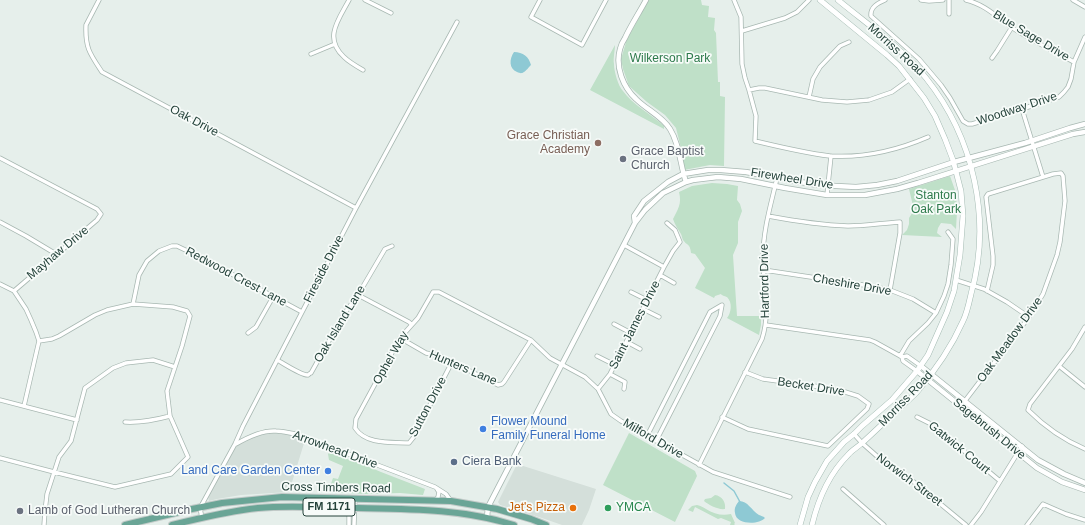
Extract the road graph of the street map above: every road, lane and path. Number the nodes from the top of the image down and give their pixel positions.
1 (99, 0) edge
2 (349, 0) edge
3 (365, 0) edge
4 (540, 0) edge
5 (606, 0) edge
6 (646, 0) edge
7 (734, 0) edge
8 (809, 0) edge
9 (820, 0) edge
10 (838, 0) edge
11 (885, 0) edge
12 (921, 0) edge
13 (943, 0) edge
14 (949, 0) edge
15 (966, 0) edge
16 (1073, 0) edge
17 (1085, 7) edge
18 (391, 13) dead end
19 (949, 14) dead end
20 (457, 22) dead end
21 (1012, 27) junction
22 (742, 31) junction
23 (1085, 37) edge
24 (849, 42) dead end
25 (335, 44) junction
26 (311, 54) dead end
27 (992, 58) dead end
28 (1074, 62) junction
29 (363, 70) dead end
30 (910, 79) junction
31 (749, 90) junction
32 (809, 97) junction
33 (1022, 109) junction
34 (1085, 124) edge
35 (1085, 132) edge
36 (928, 137) dead end
37 (1031, 141) junction
38 (1033, 146) junction
39 (831, 156) junction
40 (0, 158) edge
41 (968, 158) junction
42 (954, 162) junction
43 (971, 166) junction
44 (956, 172) junction
45 (683, 174) junction
46 (1043, 177) junction
47 (776, 178) junction
48 (686, 182) junction
49 (775, 186) junction
50 (828, 186) junction
51 (827, 194) junction
52 (356, 208) junction
53 (768, 216) junction
54 (0, 222) edge
55 (635, 223) junction
56 (667, 223) dead end
57 (948, 232) dead end
58 (624, 245) junction
59 (392, 246) dead end
60 (56, 254) junction
61 (664, 267) junction
62 (764, 270) junction
63 (660, 275) junction
64 (956, 280) junction
65 (674, 283) dead end
66 (0, 284) edge
67 (974, 286) junction
68 (890, 290) junction
69 (14, 291) junction
70 (987, 291) junction
71 (433, 292) joint
72 (632, 292) dead end
73 (358, 295) junction
74 (273, 296) junction
75 (647, 300) junction
76 (133, 304) junction
77 (643, 309) junction
78 (302, 312) junction
79 (936, 313) junction
80 (1029, 316) junction
81 (659, 317) dead end
82 (411, 324) junction
83 (614, 324) dead end
84 (766, 325) junction
85 (1085, 327) edge
86 (248, 333) dead end
87 (631, 333) junction
88 (400, 338) junction
89 (531, 340) junction
90 (39, 341) junction
91 (627, 342) junction
92 (640, 349) dead end
93 (597, 356) dead end
94 (901, 356) junction
95 (277, 360) junction
96 (452, 362) junction
97 (562, 365) junction
98 (615, 365) junction
99 (921, 366) junction
100 (1059, 366) junction
101 (175, 367) junction
102 (680, 370) junction
103 (917, 371) junction
104 (745, 372) junction
105 (932, 373) junction
106 (610, 374) junction
107 (690, 374) junction
108 (927, 379) junction
109 (1085, 387) edge
110 (598, 389) junction
111 (624, 389) dead end
112 (0, 400) edge
113 (966, 401) junction
114 (24, 406) junction
115 (961, 406) junction
116 (170, 416) junction
117 (722, 417) junction
118 (917, 417) dead end
119 (77, 420) junction
120 (125, 422) dead end
121 (355, 428) joint
122 (854, 434) junction
123 (647, 436) junction
124 (656, 441) junction
125 (862, 443) junction
126 (235, 444) junction
127 (1022, 446) junction
128 (1085, 449) edge
129 (1018, 452) junction
130 (0, 458) edge
131 (700, 465) junction
132 (54, 472) junction
133 (1000, 481) junction
134 (1085, 483) edge
135 (435, 487) junction
136 (843, 489) dead end
137 (1085, 490) edge
138 (790, 497) dead end
139 (352, 499) junction
140 (435, 501) junction
141 (451, 501) junction
142 (488, 507) junction
143 (200, 508) junction
144 (352, 508) junction
145 (486, 517) junction
146 (202, 518) junction
147 (1085, 520) edge
148 (44, 525) edge
149 (125, 525) edge
150 (172, 525) edge
151 (349, 525) edge
152 (354, 525) edge
153 (514, 525) edge
154 (546, 525) edge
155 (800, 525) edge
156 (812, 525) edge
157 (884, 525) edge
158 (966, 525) edge
159 (971, 525) edge
160 (1028, 525) edge

1 - 52 street, Oak Drive
2 - 25 street
3 - 18 street
4 - 5 street
6 - 45 street
7 - 22 street
8 - 22 street
9 - 30 main road, Morriss Road
10 - 41 main road, Morriss Road
11 - 33 street, Woodway Drive
12 - 13 street
14 - 19 street
15 - 21 street, Blue Sage Drive
16 - 17 street
20 - 52 street, Fireside Drive
21 - 27 street
21 - 28 street, Blue Sage Drive
22 - 31 street
23 - 28 street, Woodway Drive
24 - 32 street
25 - 26 street
25 - 29 street
28 - 33 street, Woodway Drive
30 - 32 street
30 - 42 main road, Morriss Road
31 - 32 street
31 - 39 street
33 - 37 street
34 - 37 street, Firewheel Drive
35 - 38 street, Firewheel Drive
36 - 39 street
37 - 38 street
37 - 41 street, Firewheel Drive
38 - 43 street, Firewheel Drive
38 - 46 street
39 - 50 street
40 - 60 street, Mayhaw Drive
41 - 42 street, Firewheel Drive
41 - 43 main road, Morriss Road
42 - 44 main road, Morriss Road
42 - 50 street, Firewheel Drive
43 - 44 street, Firewheel Drive
43 - 67 main road, Morriss Road
44 - 51 street, Firewheel Drive
44 - 64 main road, Morriss Road
45 - 47 street, Firewheel Drive
45 - 48 street
45 - 55 street, Firewheel Drive
46 - 70 street
46 - 80 street, Oak Meadow Drive
47 - 49 street, Hartford Drive
47 - 50 street, Firewheel Drive
48 - 49 street, Firewheel Drive
48 - 55 street, Firewheel Drive
49 - 51 street, Firewheel Drive
49 - 53 street, Hartford Drive
50 - 51 street
52 - 78 street, Fireside Drive
53 - 62 street, Hartford Drive
53 - 68 street
54 - 60 street
55 - 58 street, Firewheel Drive
56 - 61 street, Saint James Drive
57 - 79 street
58 - 61 street
58 - 97 street, Firewheel Drive
59 - 73 street, Oak Island Lane
60 - 69 street, Mayhaw Drive
61 - 63 street, Saint James Drive
62 - 68 street, Cheshire Drive
62 - 84 street, Hartford Drive
63 - 65 street
63 - 75 street, Saint James Drive
64 - 67 street
64 - 99 main road, Morriss Road
66 - 69 street
67 - 70 street
67 - 105 main road, Morriss Road
68 - 79 street, Cheshire Drive
69 - 90 street
70 - 80 street
71 - 82 street, Ophel Way
71 - 89 street, Milford Drive
72 - 75 street
73 - 82 street
73 - 95 street, Oak Island Lane
74 - 76 street, Redwood Crest Lane
74 - 78 street, Redwood Crest Lane
74 - 86 street
75 - 77 street, Saint James Drive
76 - 90 street
76 - 101 street
77 - 81 street
77 - 87 street, Saint James Drive
78 - 95 street, Fireside Drive
79 - 94 street
80 - 113 street, Oak Meadow Drive
82 - 88 street, Ophel Way
83 - 87 street
84 - 94 street, Sagebrush Drive
84 - 104 street, Hartford Drive
85 - 100 street
87 - 91 street, Saint James Drive
88 - 96 street, Hunters Lane
88 - 121 street, Ophel Way
89 - 96 street, Hunters Lane
89 - 97 street, Milford Drive
90 - 114 street
91 - 92 street
91 - 98 street, Saint James Drive
93 - 98 street
94 - 99 street, Sagebrush Drive
94 - 103 street, Sagebrush Drive
95 - 126 street, Fireside Drive
96 - 121 street, Sutton Drive
97 - 110 street, Milford Drive
97 - 142 street, Firewheel Drive
98 - 106 street, Saint James Drive
99 - 103 main road, Morriss Road
99 - 105 street, Sagebrush Drive
100 - 109 street
100 - 128 street
101 - 116 street
101 - 119 street
102 - 107 street
102 - 107 street
102 - 123 street
103 - 108 street, Sagebrush Drive
103 - 122 main road, Morriss Road
104 - 117 street, Hartford Drive
104 - 117 street, Becket Drive
105 - 108 main road, Morriss Road
105 - 113 street, Sagebrush Drive
106 - 110 street, Saint James Drive
106 - 111 street
107 - 124 street
108 - 115 street, Sagebrush Drive
108 - 125 main road, Morriss Road
110 - 123 street, Milford Drive
112 - 114 street
113 - 115 street, Oak Meadow Drive
113 - 127 street, Sagebrush Drive
114 - 119 street
115 - 129 street, Sagebrush Drive
116 - 120 street
116 - 132 street
117 - 131 street, Hartford Drive
118 - 133 street, Gatwick Court
119 - 132 street
122 - 125 street, Norwich Street
122 - 155 main road, Morriss Road
123 - 124 street, Milford Drive
124 - 131 street, Milford Drive
125 - 156 main road, Morriss Road
125 - 158 street, Norwich Street
126 - 135 street, Arrowhead Drive
126 - 143 street, Fireside Drive
127 - 129 street
127 - 134 street, Sagebrush Drive
129 - 133 street
129 - 137 street, Sagebrush Drive
130 - 132 street
131 - 138 street, Milford Drive
132 - 148 street
133 - 159 street
135 - 140 street
135 - 141 street, Arrowhead Drive
136 - 157 street
139 - 140 main road, Cross Timbers Road / FM 1171
139 - 143 main road, Cross Timbers Road / FM 1171
139 - 144 street
140 - 141 main road, Cross Timbers Road / FM 1171
141 - 142 main road, Cross Timbers Road / FM 1171
142 - 145 street, Firewheel Drive
142 - 154 main road, Cross Timbers Road / FM 1171
143 - 146 street
143 - 149 main road, Cross Timbers Road / FM 1171
144 - 145 main road, Cross Timbers Road / FM 1171
144 - 146 main road, Cross Timbers Road / FM 1171
144 - 151 street
144 - 152 street
145 - 153 main road, Cross Timbers Road / FM 1171
146 - 150 main road, Cross Timbers Road / FM 1171
147 - 160 street

